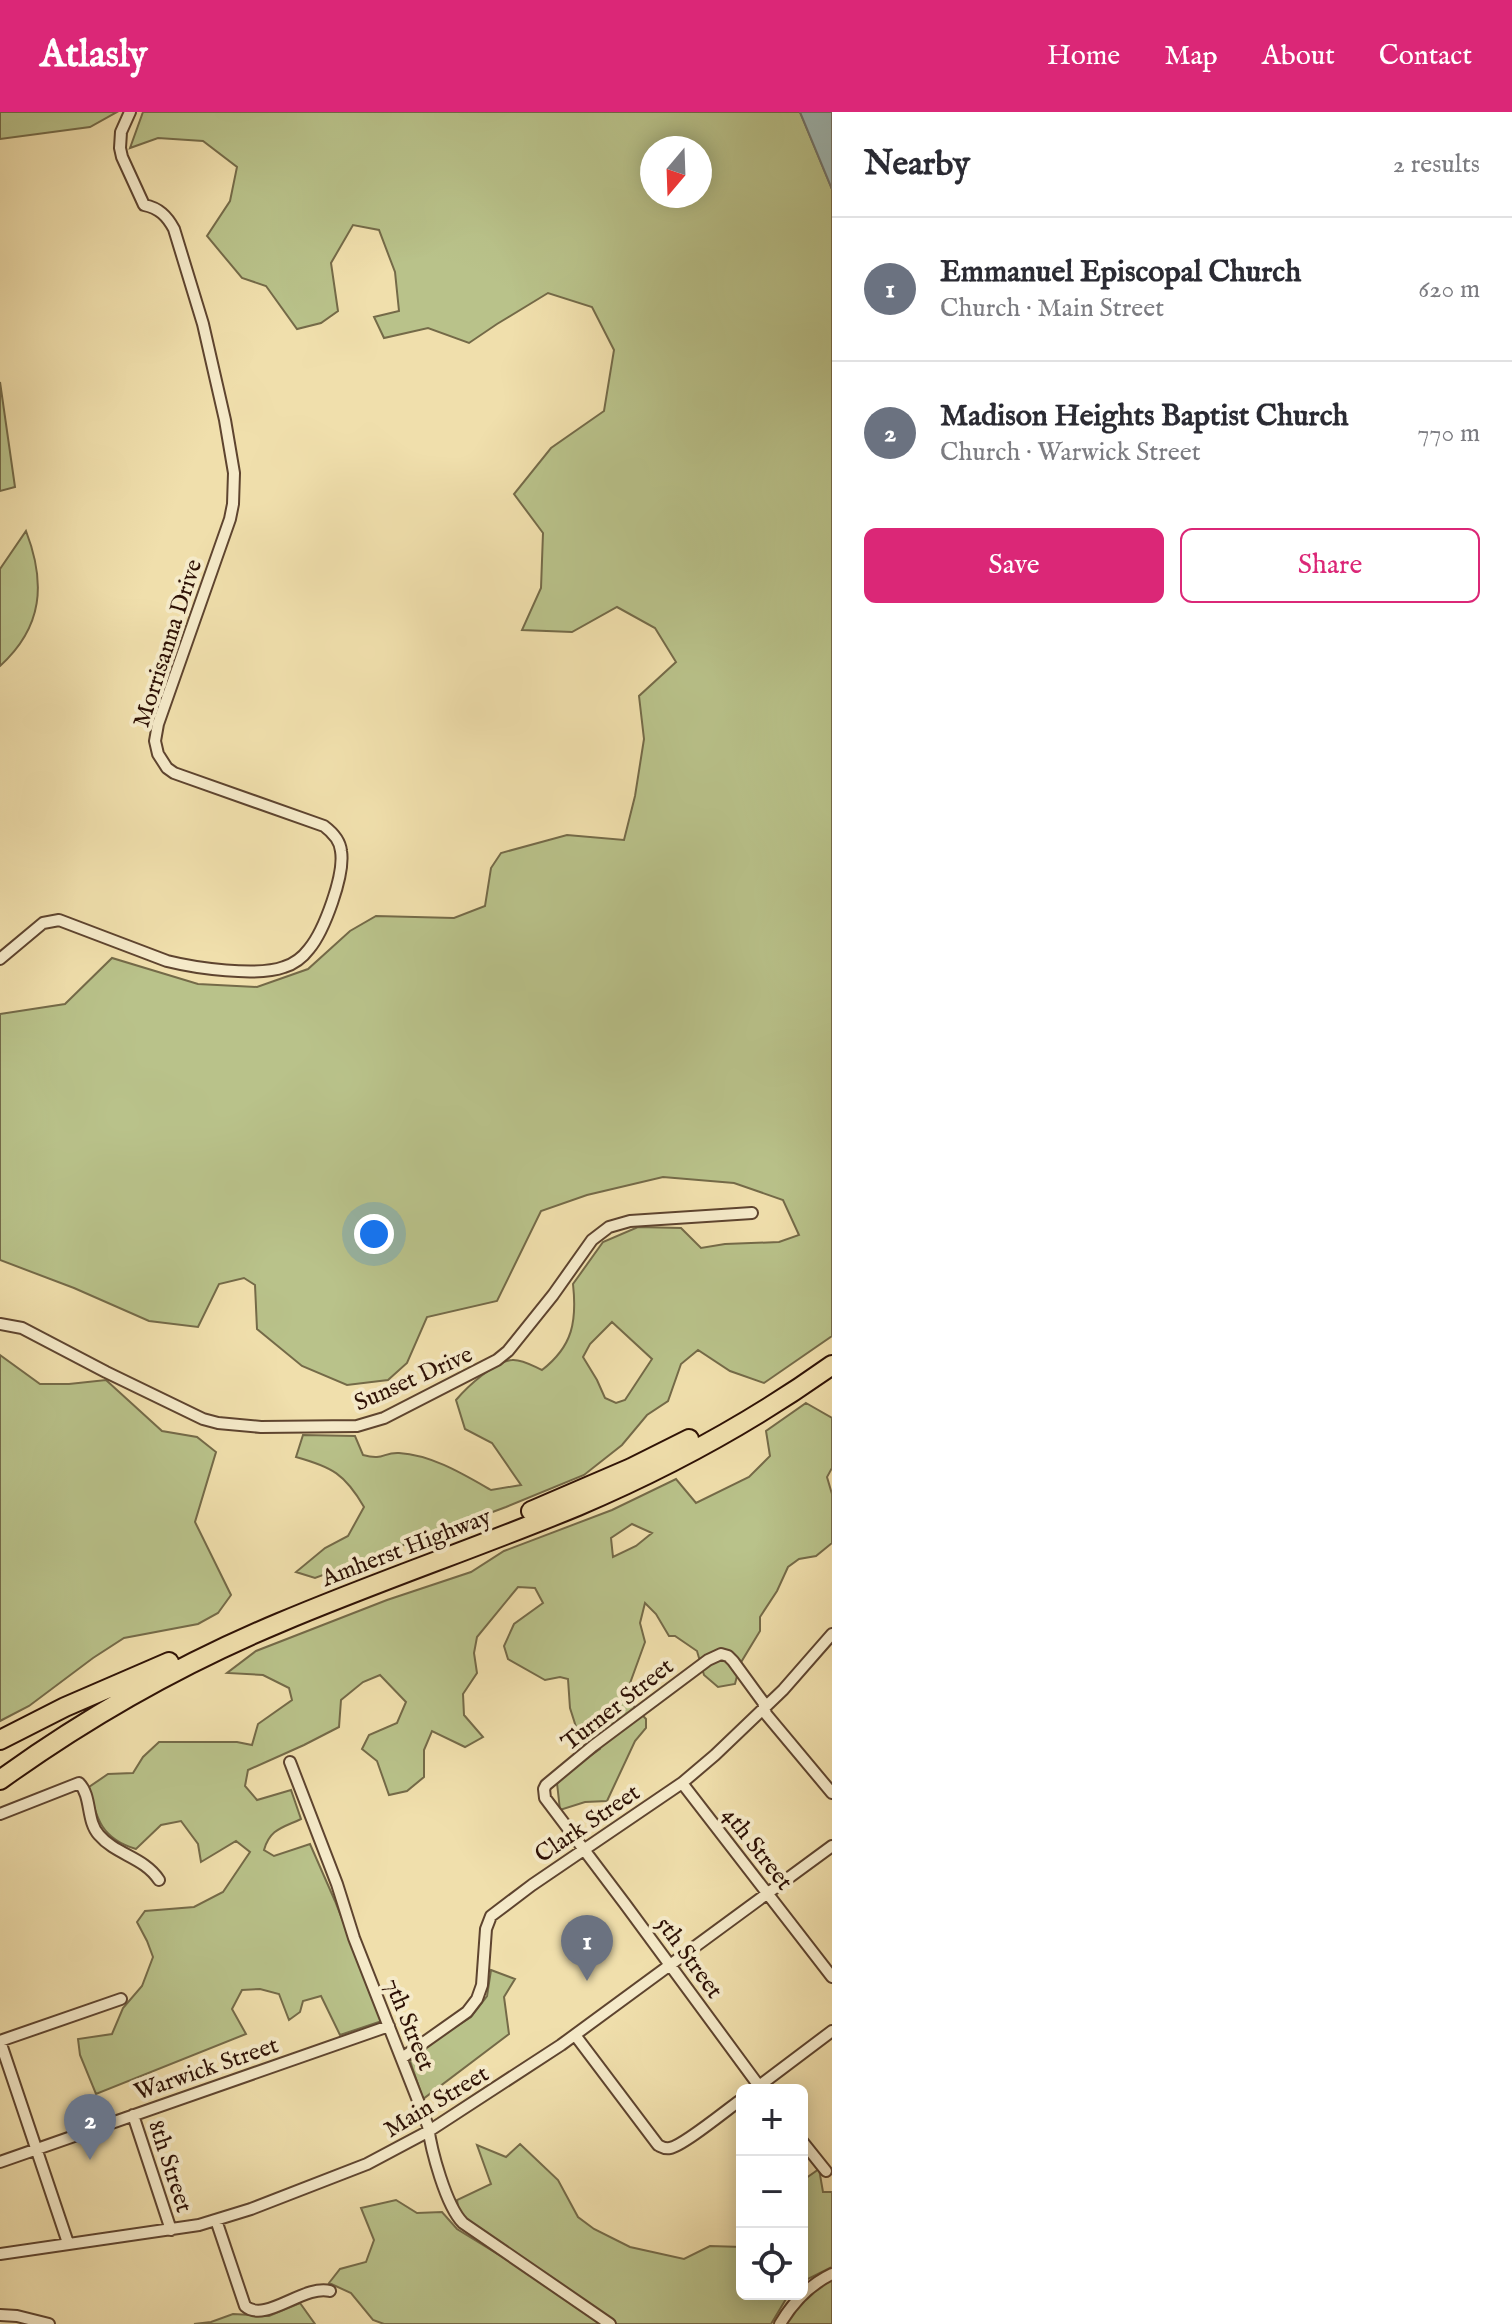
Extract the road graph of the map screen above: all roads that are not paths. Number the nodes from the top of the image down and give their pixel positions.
1 (130, 112) edge
2 (0, 959) edge
3 (752, 1213) dead end
4 (0, 1324) edge
5 (832, 1353) edge
6 (832, 1365) edge
7 (832, 1634) edge
8 (169, 1662) junction
9 (765, 1706) junction
10 (65, 1736) junction
11 (0, 1740) edge
12 (290, 1762) dead end
13 (0, 1766) edge
14 (0, 1780) edge
15 (682, 1783) junction
16 (0, 1788) edge
17 (832, 1793) edge
18 (0, 1814) edge
19 (832, 1846) edge
20 (583, 1850) junction
21 (159, 1880) dead end
22 (768, 1894) junction
23 (671, 1966) junction
24 (832, 1977) edge
25 (121, 1999) dead end
26 (389, 2026) junction
27 (832, 2031) edge
28 (575, 2035) junction
29 (0, 2041) edge
30 (402, 2058) junction
31 (754, 2084) edge
32 (764, 2084) edge
33 (736, 2103) edge
34 (133, 2115) junction
35 (429, 2131) junction
36 (808, 2148) edge
37 (37, 2150) junction
38 (0, 2162) edge
39 (826, 2171) dead end
40 (216, 2220) junction
41 (171, 2230) junction
42 (68, 2243) junction
43 (0, 2254) edge
44 (832, 2274) edge
45 (330, 2291) dead end
46 (0, 2315) edge
47 (49, 2324) edge
48 (610, 2324) edge
49 (780, 2324) edge

1 - 2 street, Morrisanna Drive
3 - 4 street, Sunset Drive
5 - 8 highway, Amherst Highway
6 - 10 highway, Amherst Highway
7 - 9 street, Clark Street
8 - 11 highway
8 - 13 highway, Amherst Highway
9 - 15 street, Clark Street
9 - 17 street
9 - 20 street, Turner Street
10 - 14 highway, Amherst Highway
10 - 16 highway
12 - 26 street, 7th Street
15 - 20 street, Clark Street
15 - 22 street, 4th Street
18 - 21 street
19 - 22 street, Main Street
20 - 23 street, 5th Street
20 - 30 street, Clark Street
22 - 23 street, Main Street
22 - 24 street, 4th Street
23 - 28 street, Main Street
23 - 31 street, 5th Street
25 - 29 street
26 - 30 street, 7th Street
26 - 34 street, Warwick Street
27 - 32 street
28 - 33 street
28 - 35 street, Main Street
29 - 37 street
30 - 35 street, 7th Street
34 - 37 street, Warwick Street
34 - 41 street, 8th Street
35 - 40 street, Main Street
35 - 48 street, 7th Street
36 - 39 street
37 - 38 street, Warwick Street
37 - 42 street
40 - 41 street, Main Street
40 - 45 street, 8th Street
41 - 42 street, Main Street
42 - 43 street, Main Street
44 - 49 street
46 - 47 street

